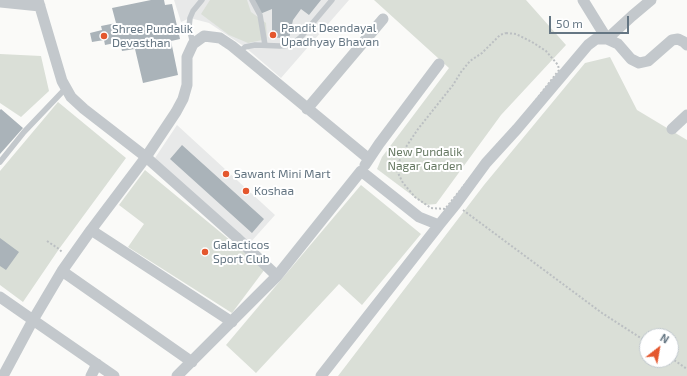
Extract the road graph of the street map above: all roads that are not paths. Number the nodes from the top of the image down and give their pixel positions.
1 (202, 0) edge
2 (252, 0) edge
3 (332, 0) edge
4 (583, 0) edge
5 (651, 0) edge
6 (0, 2) edge
7 (39, 3) edge
8 (383, 19) dead end
9 (607, 39) junction
10 (193, 44) junction
11 (264, 45) junction
12 (687, 45) edge
13 (239, 52) junction
14 (439, 64) dead end
15 (66, 88) junction
16 (307, 109) junction
17 (687, 115) edge
18 (672, 129) dead end
19 (146, 157) junction
20 (368, 159) junction
21 (0, 162) edge
22 (361, 171) junction
23 (438, 225) junction
24 (91, 230) junction
25 (62, 271) junction
26 (277, 276) junction
27 (0, 297) edge
28 (33, 320) junction
29 (232, 322) junction
30 (192, 362) junction
31 (97, 364) junction
32 (3, 376) edge
33 (91, 376) edge
34 (114, 376) edge
35 (177, 376) edge
36 (321, 376) edge

1 - 10 lane
2 - 11 lane
3 - 11 lane
4 - 9 street
5 - 9 street
6 - 7 street
7 - 15 street
8 - 16 street
9 - 12 street
9 - 23 street
10 - 13 street
10 - 19 street
11 - 13 lane
13 - 16 street
14 - 20 street
15 - 19 street
15 - 21 lane
16 - 20 street
17 - 18 street
19 - 24 street
19 - 26 street
20 - 22 street
22 - 23 street
22 - 26 street
23 - 36 street
24 - 25 street
24 - 29 street
25 - 28 street
25 - 30 street
26 - 29 street
27 - 28 street
28 - 31 street
28 - 32 street
29 - 30 street
30 - 35 street
31 - 33 street
31 - 34 street

